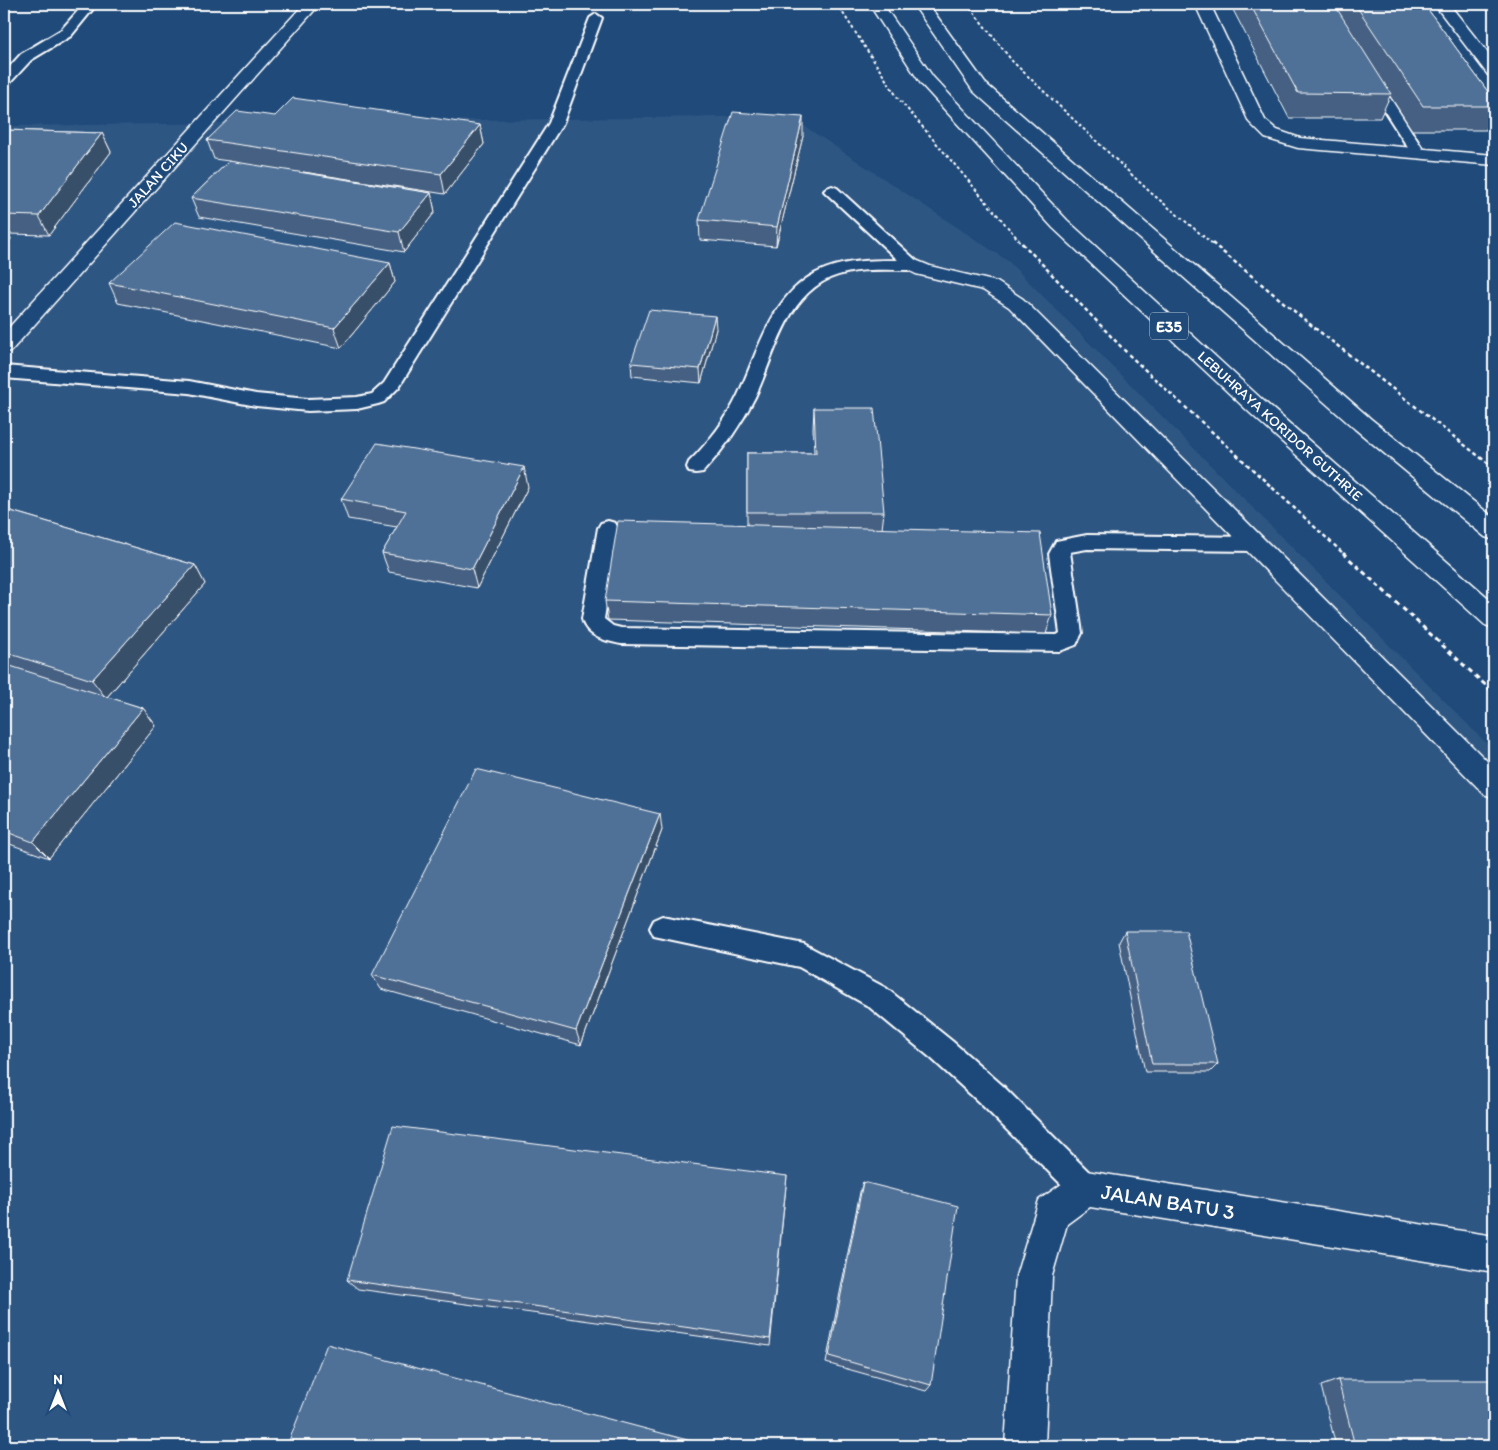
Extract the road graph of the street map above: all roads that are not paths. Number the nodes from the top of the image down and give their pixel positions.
1 (91, 4) edge
2 (312, 4) edge
3 (876, 4) edge
4 (920, 4) edge
5 (1202, 4) edge
6 (1440, 4) edge
7 (596, 18) dead end
8 (1366, 70) edge
9 (1494, 72) edge
10 (4, 81) edge
11 (1419, 154) junction
12 (1494, 160) edge
13 (832, 191) dead end
14 (913, 265) junction
15 (4, 346) edge
16 (4, 372) edge
17 (696, 467) dead end
18 (608, 528) dead end
19 (1494, 531) edge
20 (1255, 544) junction
21 (1494, 618) edge
22 (1494, 786) edge
23 (664, 928) dead end
24 (1086, 1189) junction
25 (1494, 1254) edge
26 (1025, 1446) edge

1 - 10 lane
2 - 15 main road, JALAN CIKU
3 - 21 main road, LEBUHRAYA KORIDOR GUTHRIE / E35
4 - 19 main road
5 - 11 main road
6 - 9 main road
7 - 16 lane
8 - 11 lane
11 - 12 main road
13 - 14 lane
14 - 17 lane
14 - 20 main road
18 - 20 lane
20 - 22 main road
23 - 24 lane
24 - 25 main road, JALAN BATU 3
24 - 26 main road, JALAN BATU 3

